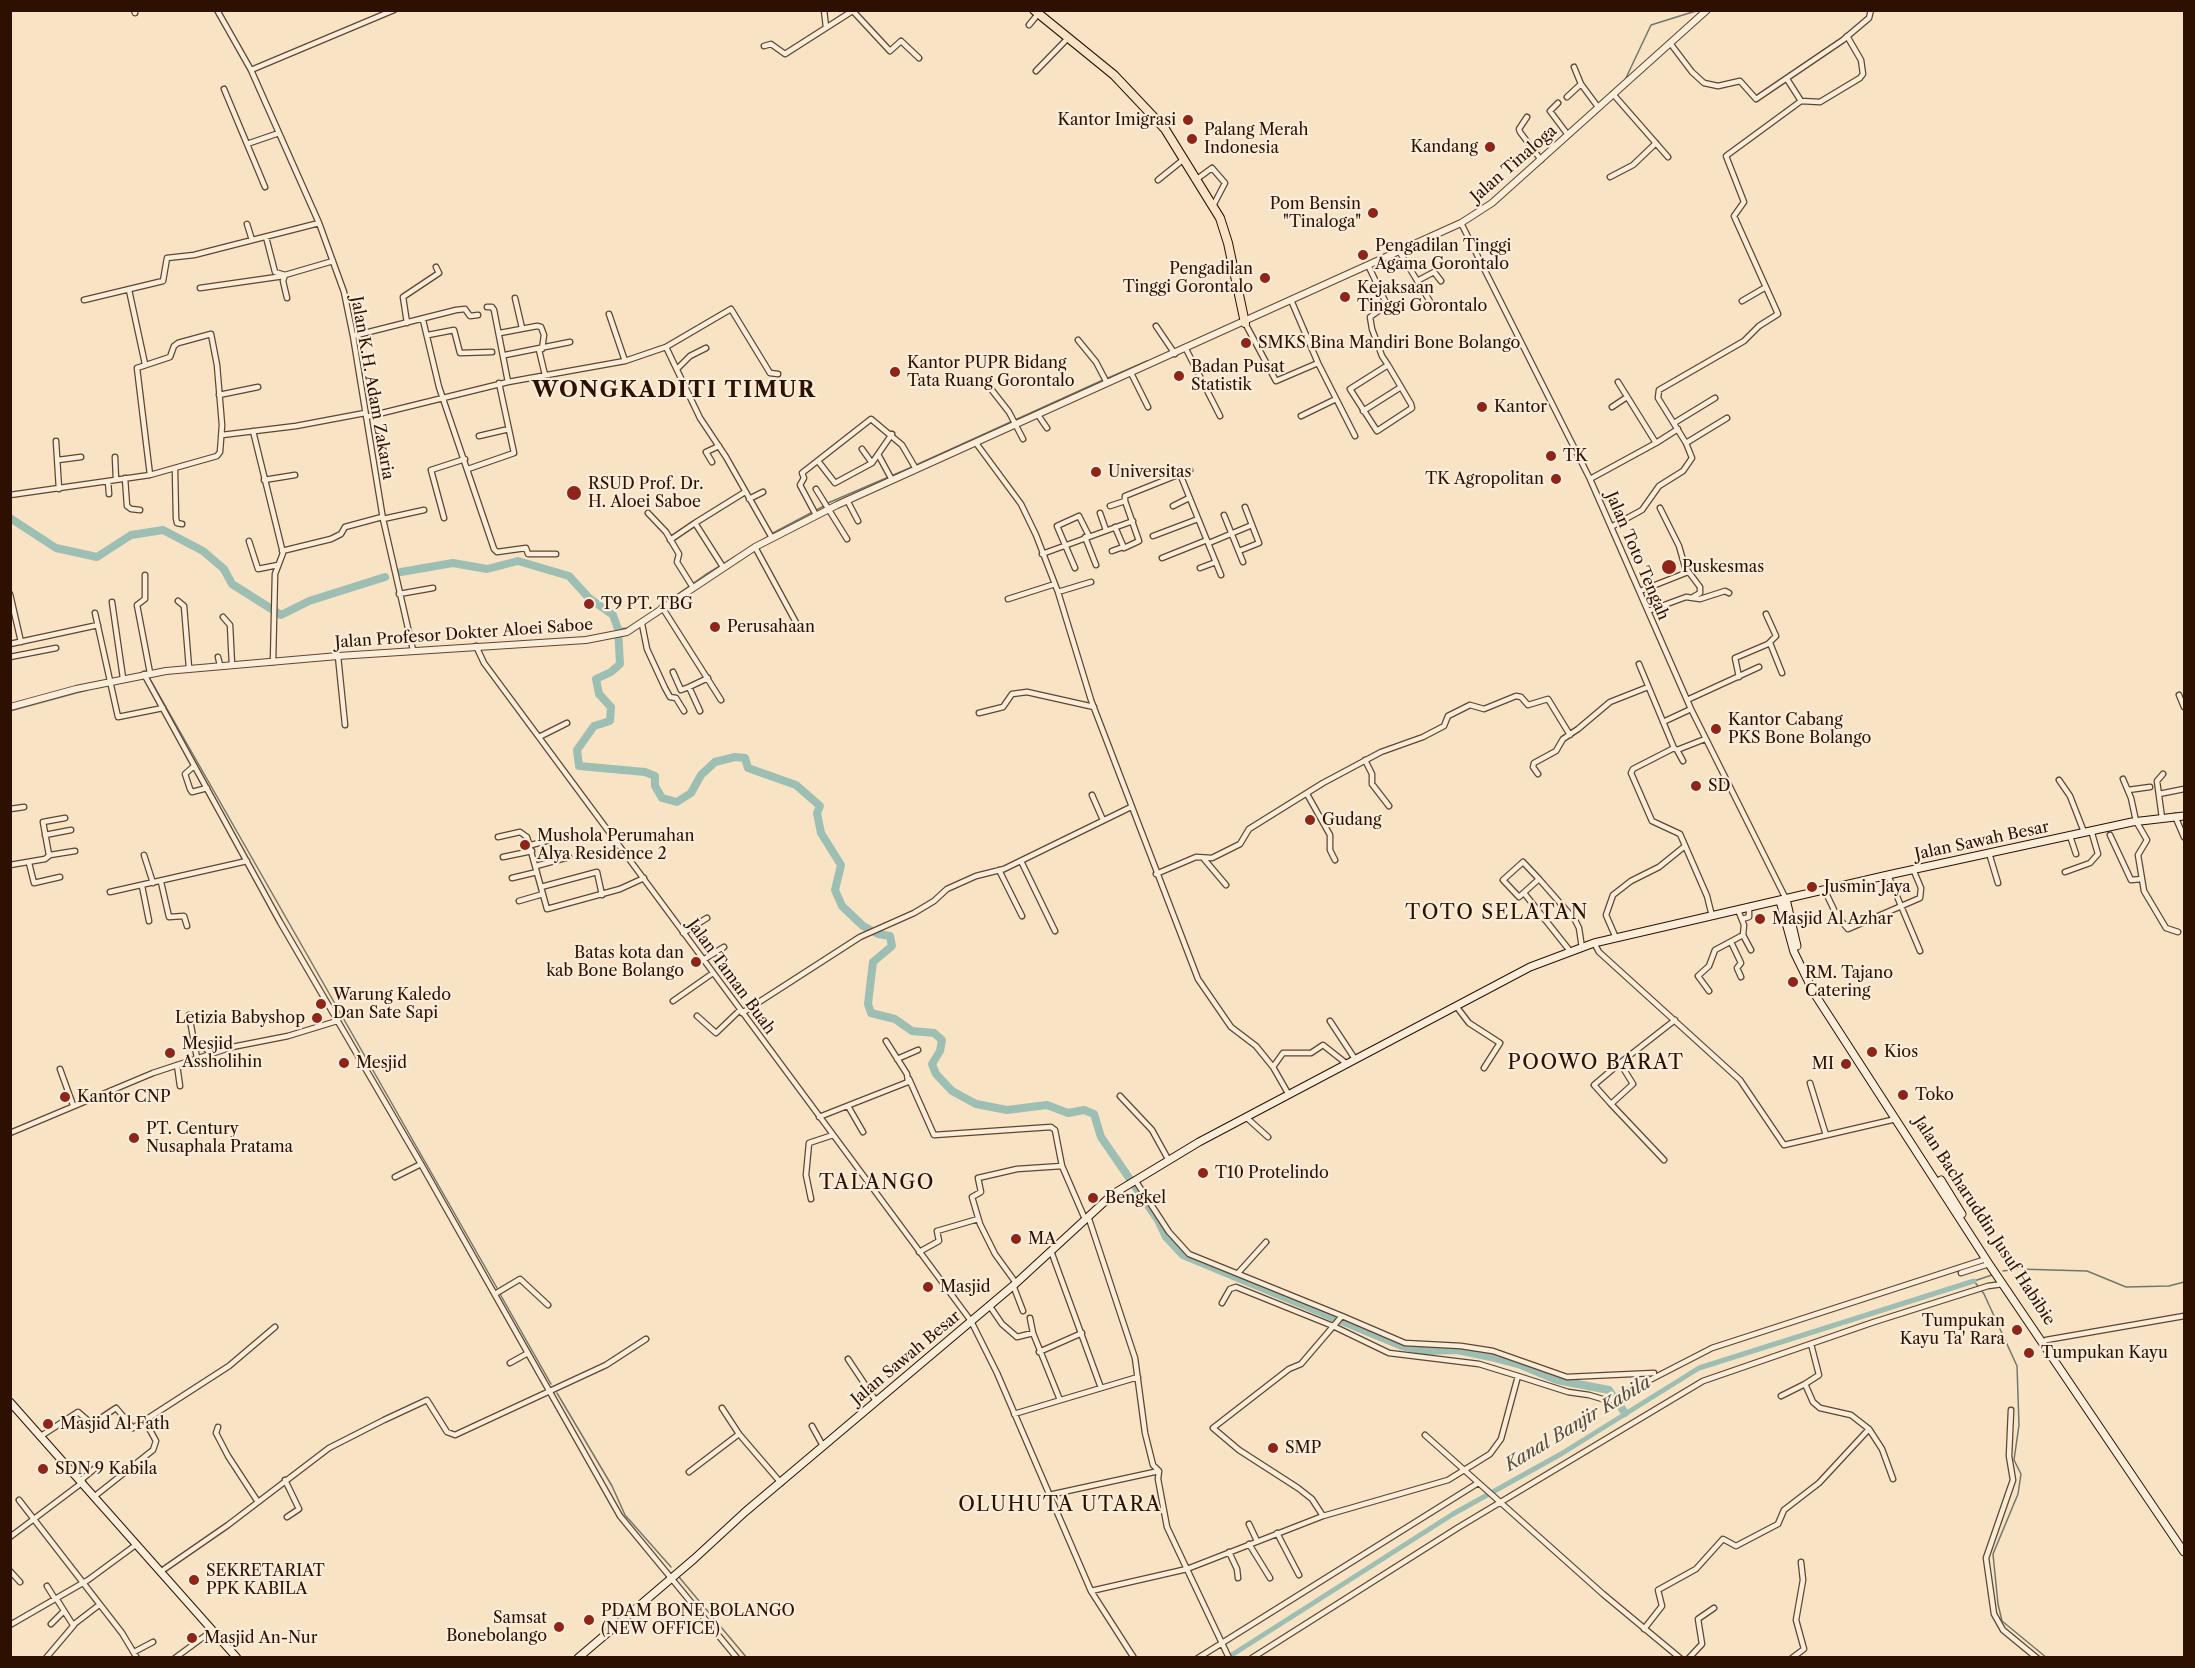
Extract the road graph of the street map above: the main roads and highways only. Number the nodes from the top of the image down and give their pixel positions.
1 (1036, 12) edge
2 (1245, 323) road end
3 (2184, 816) edge
4 (1783, 900) junction
5 (1804, 969) junction
6 (1989, 1262) junction
7 (2002, 1280) junction
8 (10, 1402) edge
9 (2184, 1545) edge
10 (2184, 1552) edge
11 (237, 1658) edge
12 (578, 1658) edge

1 - 2 main road
3 - 4 main road, Jalan Sawah Besar
4 - 5 main road, Jalan Bacharuddin Jusuf Habibie
4 - 12 main road, Jalan Sawah Besar
5 - 6 main road, Jalan Bacharuddin Jusuf Habibie
5 - 6 main road
6 - 7 main road, Jalan Bacharuddin Jusuf Habibie
7 - 9 main road, Jalan Bacharuddin Jusuf Habibie
7 - 10 main road
8 - 11 main road

